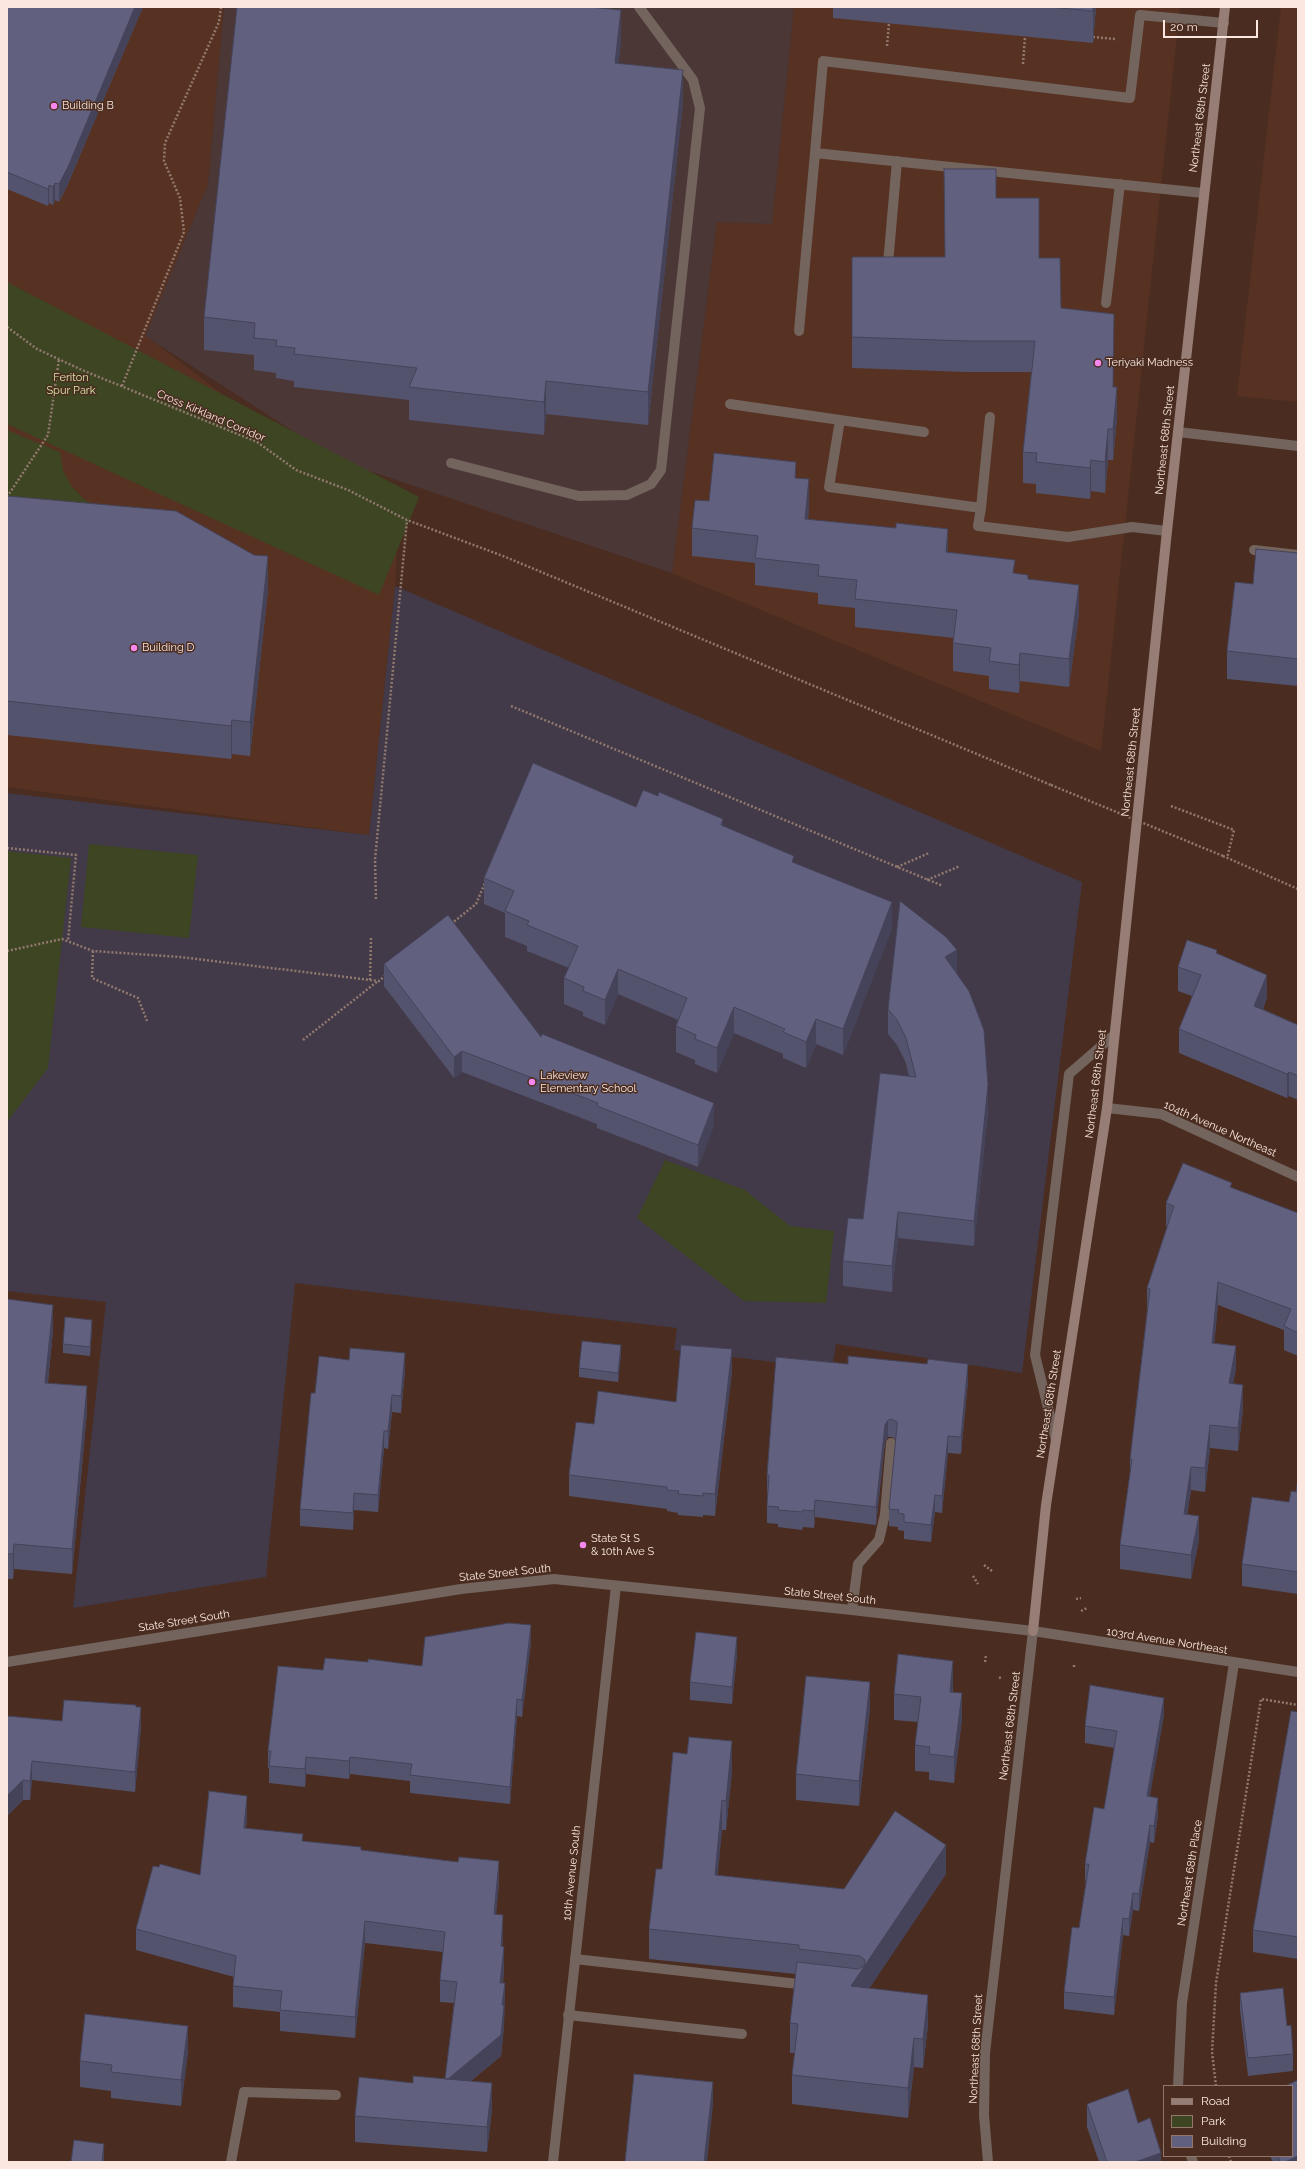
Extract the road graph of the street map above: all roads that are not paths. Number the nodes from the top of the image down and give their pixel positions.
1 (639, 7) edge
2 (1225, 7) edge
3 (1224, 23) junction
4 (815, 153) junction
5 (896, 161) junction
6 (1120, 184) junction
7 (1204, 193) junction
8 (888, 264) edge
9 (1106, 303) dead end
10 (799, 331) dead end
11 (730, 404) dead end
12 (990, 417) dead end
13 (840, 420) junction
14 (924, 432) dead end
15 (1178, 432) junction
16 (1298, 446) edge
17 (450, 463) dead end
18 (981, 508) junction
19 (1167, 531) junction
20 (1254, 550) edge
21 (1298, 555) edge
22 (1114, 1035) junction
23 (1107, 1108) junction
24 (1298, 1177) edge
25 (1056, 1441) junction
26 (892, 1444) dead end
27 (616, 1586) junction
28 (852, 1610) junction
29 (1033, 1631) junction
30 (7, 1662) edge
31 (1234, 1663) junction
32 (1298, 1672) edge
33 (575, 1959) junction
34 (815, 1986) edge
35 (568, 2015) junction
36 (742, 2034) dead end
37 (1178, 2085) edge
38 (336, 2095) dead end
39 (231, 2162) edge
40 (553, 2162) edge
41 (988, 2162) edge

1 - 17 street
2 - 3 main road, Northeast 68th Street
3 - 4 street
3 - 7 main road, Northeast 68th Street
4 - 5 street
4 - 10 street
5 - 6 street
5 - 8 street
6 - 7 street
6 - 9 street
7 - 15 main road, Northeast 68th Street
11 - 13 street
12 - 18 street
13 - 14 street
13 - 18 street
15 - 16 street
15 - 19 main road, Northeast 68th Street
18 - 19 street
19 - 22 main road, Northeast 68th Street
20 - 21 street
22 - 23 main road, Northeast 68th Street
22 - 25 street
23 - 24 street, 104th Avenue Northeast
23 - 25 main road, Northeast 68th Street
25 - 29 main road, Northeast 68th Street
26 - 28 street
27 - 28 street, State Street South
27 - 30 street, State Street South
27 - 33 street, 10th Avenue South
28 - 29 street, State Street South
29 - 31 street, 103rd Avenue Northeast
29 - 41 street, Northeast 68th Street
31 - 32 street, 103rd Avenue Northeast
31 - 37 street, Northeast 68th Place
33 - 34 street
33 - 35 street, 10th Avenue South
35 - 36 street
35 - 40 street, 10th Avenue South
38 - 39 street

